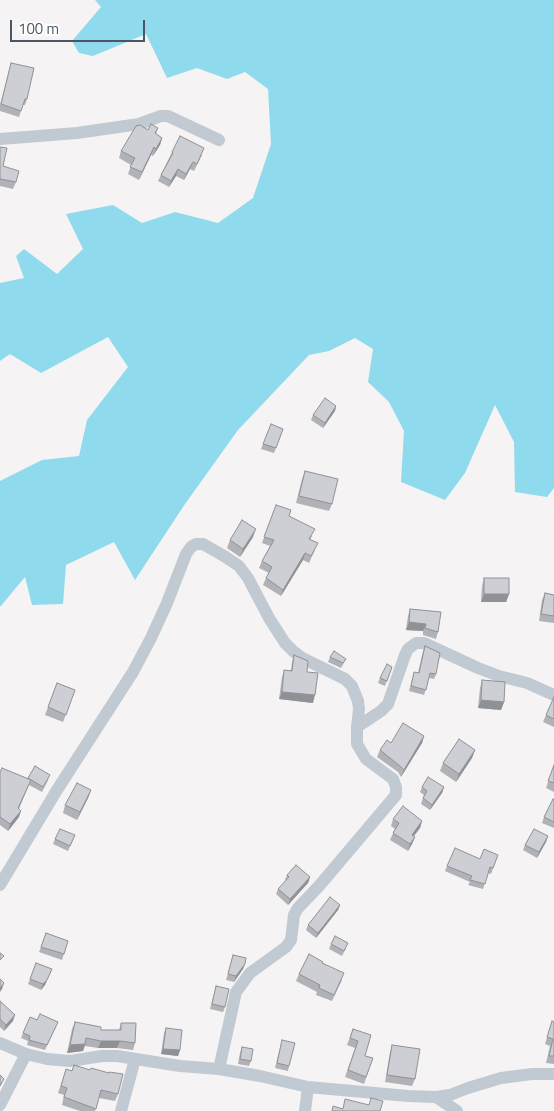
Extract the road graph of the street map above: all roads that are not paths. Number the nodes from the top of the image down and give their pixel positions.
1 (0, 139) edge
2 (219, 140) dead end
3 (554, 694) edge
4 (357, 727) junction
5 (0, 885) edge
6 (0, 1043) edge
7 (26, 1054) junction
8 (135, 1059) junction
9 (219, 1069) junction
10 (554, 1074) edge
11 (308, 1087) junction
12 (436, 1097) junction
13 (0, 1106) edge
14 (122, 1111) edge
15 (305, 1111) edge
16 (457, 1111) edge

1 - 2 street
3 - 4 street
4 - 5 street
4 - 9 street
6 - 7 street
7 - 8 street
7 - 13 street
8 - 9 street
8 - 14 street
9 - 11 street
10 - 12 street
11 - 12 street
11 - 15 street
12 - 16 street

